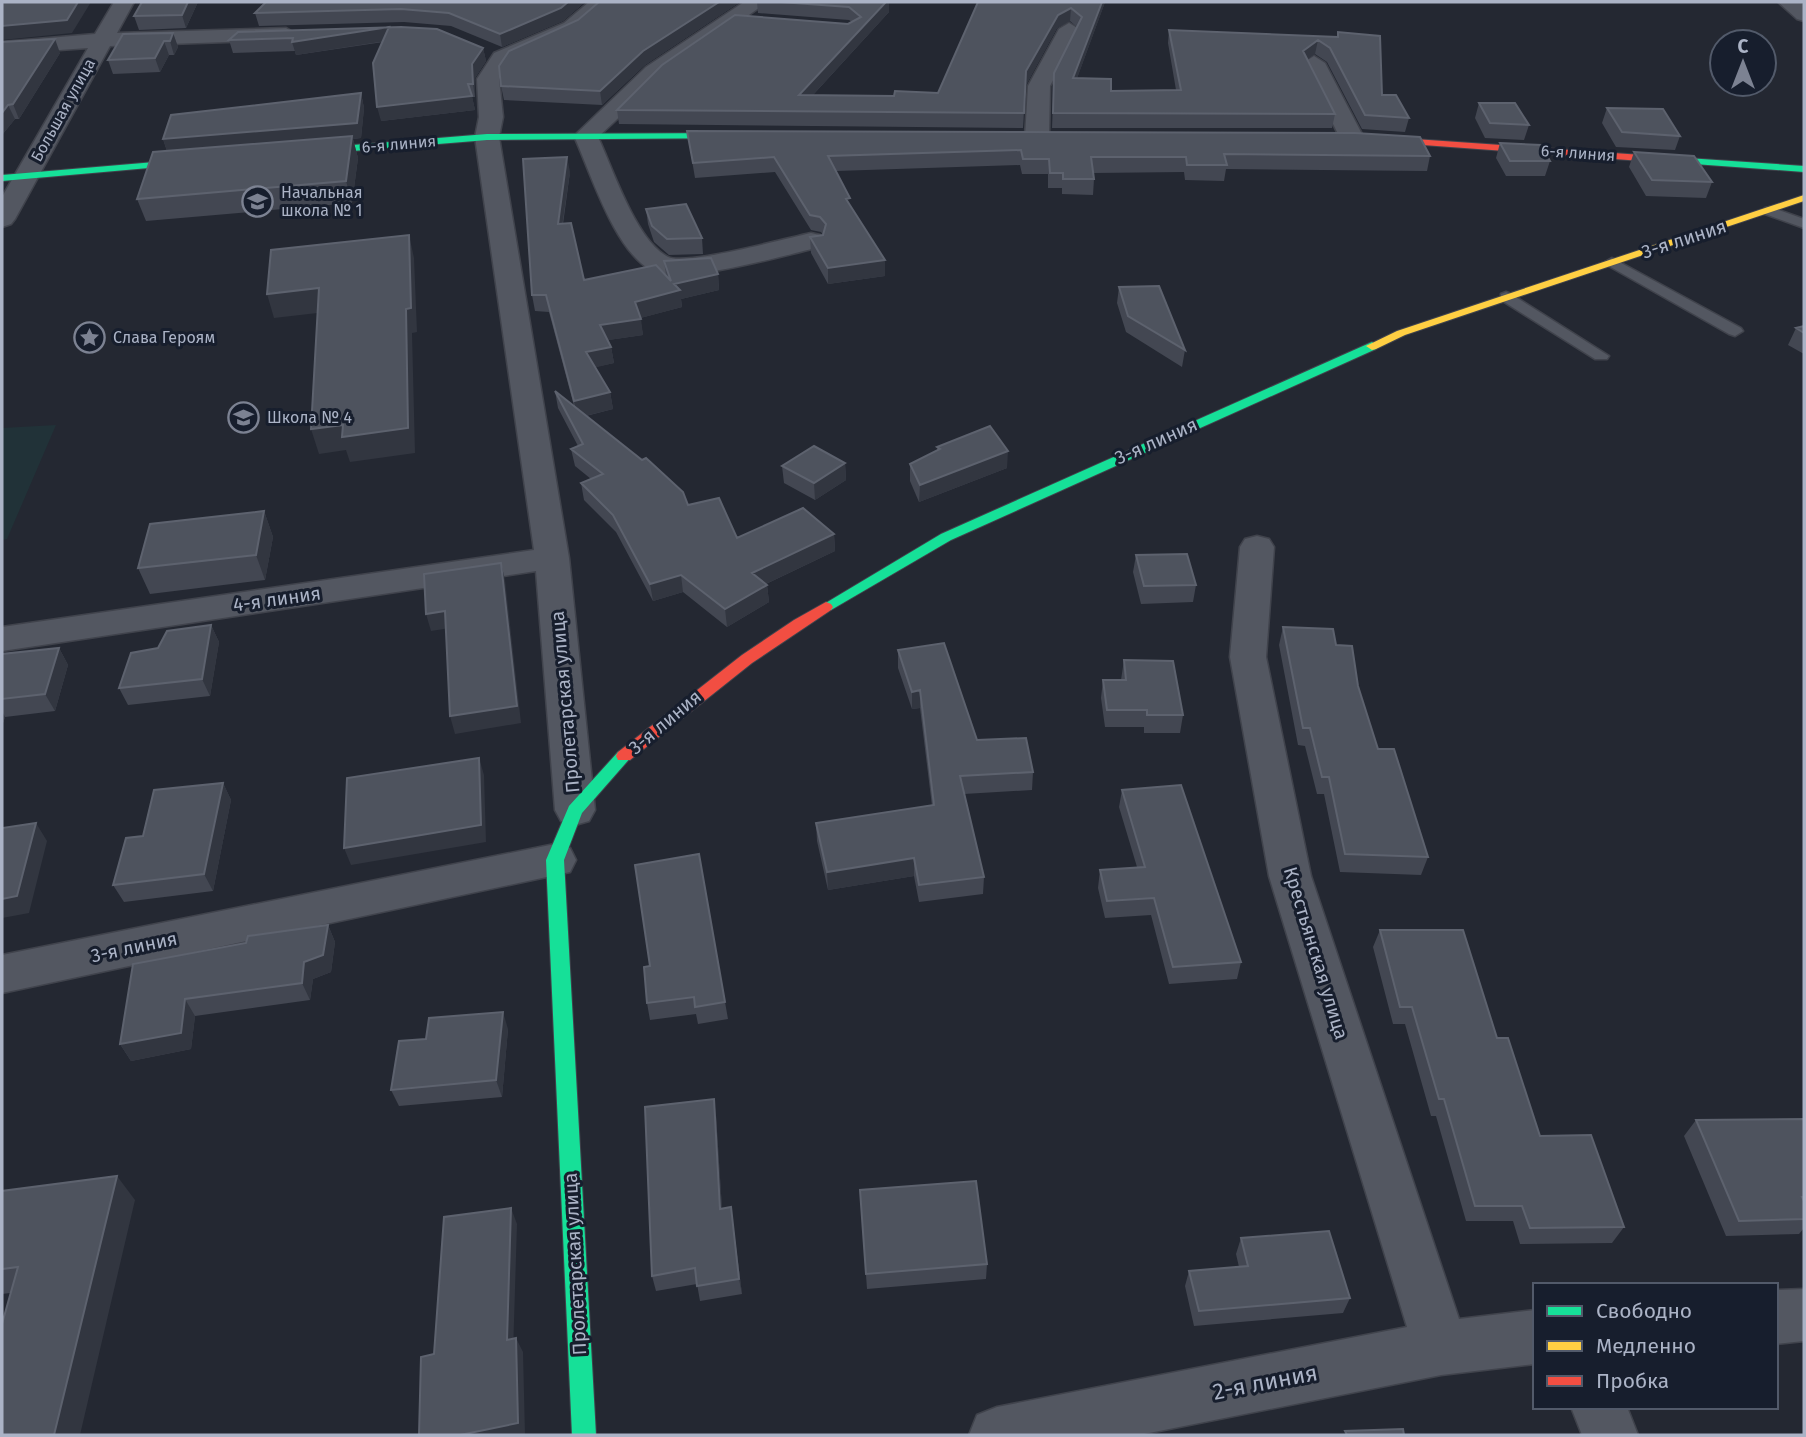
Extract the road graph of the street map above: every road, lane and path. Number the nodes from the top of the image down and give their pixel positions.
1 (124, 2) edge
2 (601, 2) edge
3 (1788, 2) edge
4 (757, 12) edge
5 (1804, 15) edge
6 (1069, 29) edge
7 (309, 34) edge
8 (103, 40) junction
9 (2, 48) edge
10 (479, 48) edge
11 (502, 58) junction
12 (1314, 63) edge
13 (586, 136) junction
14 (753, 136) edge
15 (487, 137) junction
16 (1037, 137) edge
17 (1345, 138) joint
18 (294, 153) edge
19 (225, 159) edge
20 (1804, 169) edge
21 (26, 176) junction
22 (2, 178) edge
23 (1804, 198) edge
24 (1770, 211) junction
25 (2, 219) edge
26 (1804, 224) edge
27 (811, 241) edge
28 (1612, 262) junction
29 (1506, 297) junction
30 (1735, 331) dead end
31 (1601, 356) dead end
32 (1257, 547) dead end
33 (552, 558) junction
34 (2, 639) edge
35 (575, 810) junction
36 (555, 860) junction
37 (2, 974) edge
38 (1804, 1315) edge
39 (1778, 1317) edge
40 (1533, 1337) edge
41 (1441, 1348) junction
42 (1600, 1409) edge
43 (584, 1435) edge
44 (997, 1435) edge
45 (1609, 1435) edge

1 - 8 street, Большая улица
2 - 11 street
3 - 5 street
4 - 13 street
6 - 16 street
7 - 8 street
8 - 9 street
8 - 21 street, Большая улица
10 - 11 street
11 - 15 street, Пролетарская улица
12 - 17 street, 6-я линия
13 - 14 main road, 6-я линия
13 - 15 main road, 6-я линия
13 - 27 street
15 - 18 main road, 6-я линия
15 - 33 street, Пролетарская улица
17 - 20 main road, 6-я линия
19 - 21 main road
21 - 22 main road
21 - 25 street, Большая улица
23 - 24 main road, 3-я линия
24 - 26 lane
24 - 28 main road, 3-я линия
28 - 29 main road, 3-я линия
28 - 30 lane
29 - 31 lane
29 - 35 main road, 3-я линия
32 - 41 street, Крестьянская улица
33 - 34 street, 4-я линия
33 - 35 street, Пролетарская улица
35 - 36 main road, Пролетарская улица
36 - 37 street, 3-я линия
36 - 43 main road, Пролетарская улица
38 - 39 street
40 - 41 street, 2-я линия
41 - 44 street, 2-я линия
42 - 45 street

